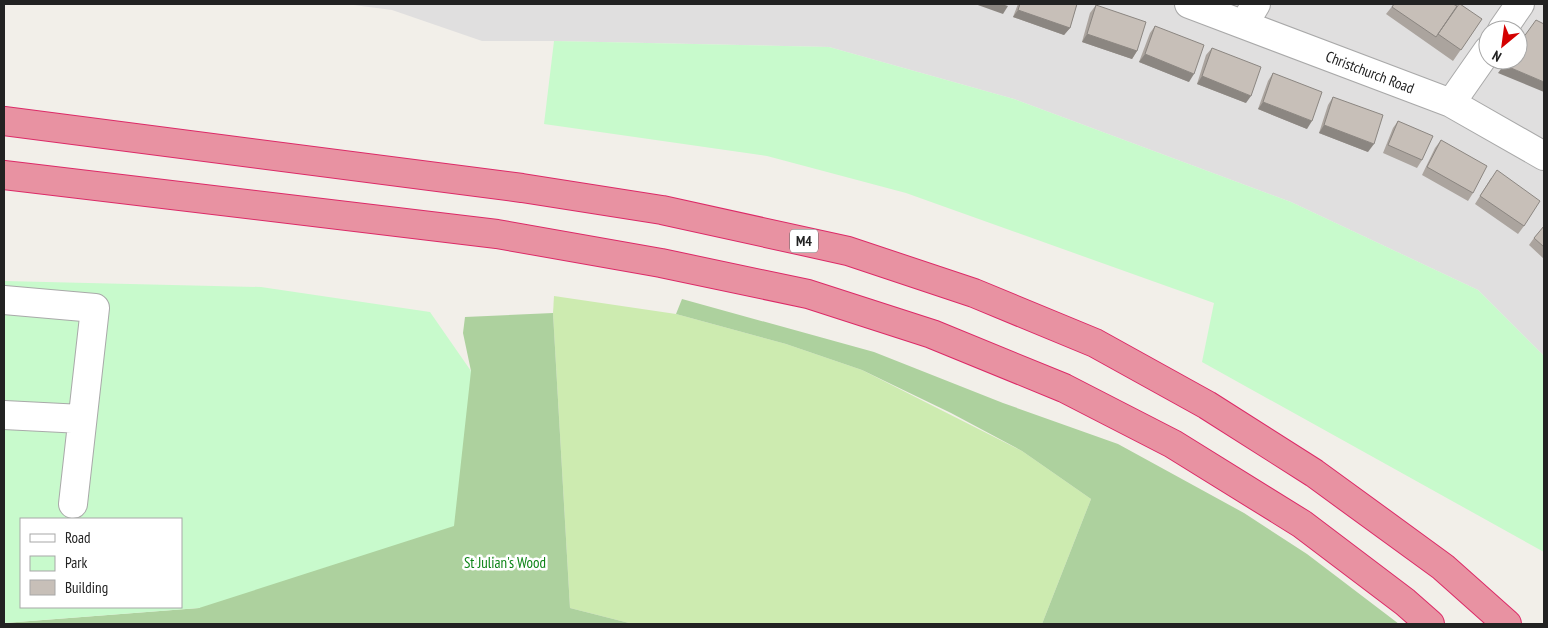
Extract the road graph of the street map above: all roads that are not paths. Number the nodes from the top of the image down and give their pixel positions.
1 (1189, 4) edge
2 (1520, 4) edge
3 (1250, 14) edge
4 (1509, 20) edge
5 (1478, 64) edge
6 (1451, 103) junction
7 (4, 121) edge
8 (1544, 156) edge
9 (4, 174) edge
10 (4, 300) edge
11 (4, 416) edge
12 (82, 419) junction
13 (73, 504) dead end
14 (1430, 624) edge
15 (1507, 624) edge

1 - 3 street, Christchurch Road
2 - 4 street
3 - 6 street, Christchurch Road
5 - 6 street
6 - 8 street, Christchurch Road
7 - 15 highway, M4
9 - 14 highway
10 - 12 street
11 - 12 street
12 - 13 street

